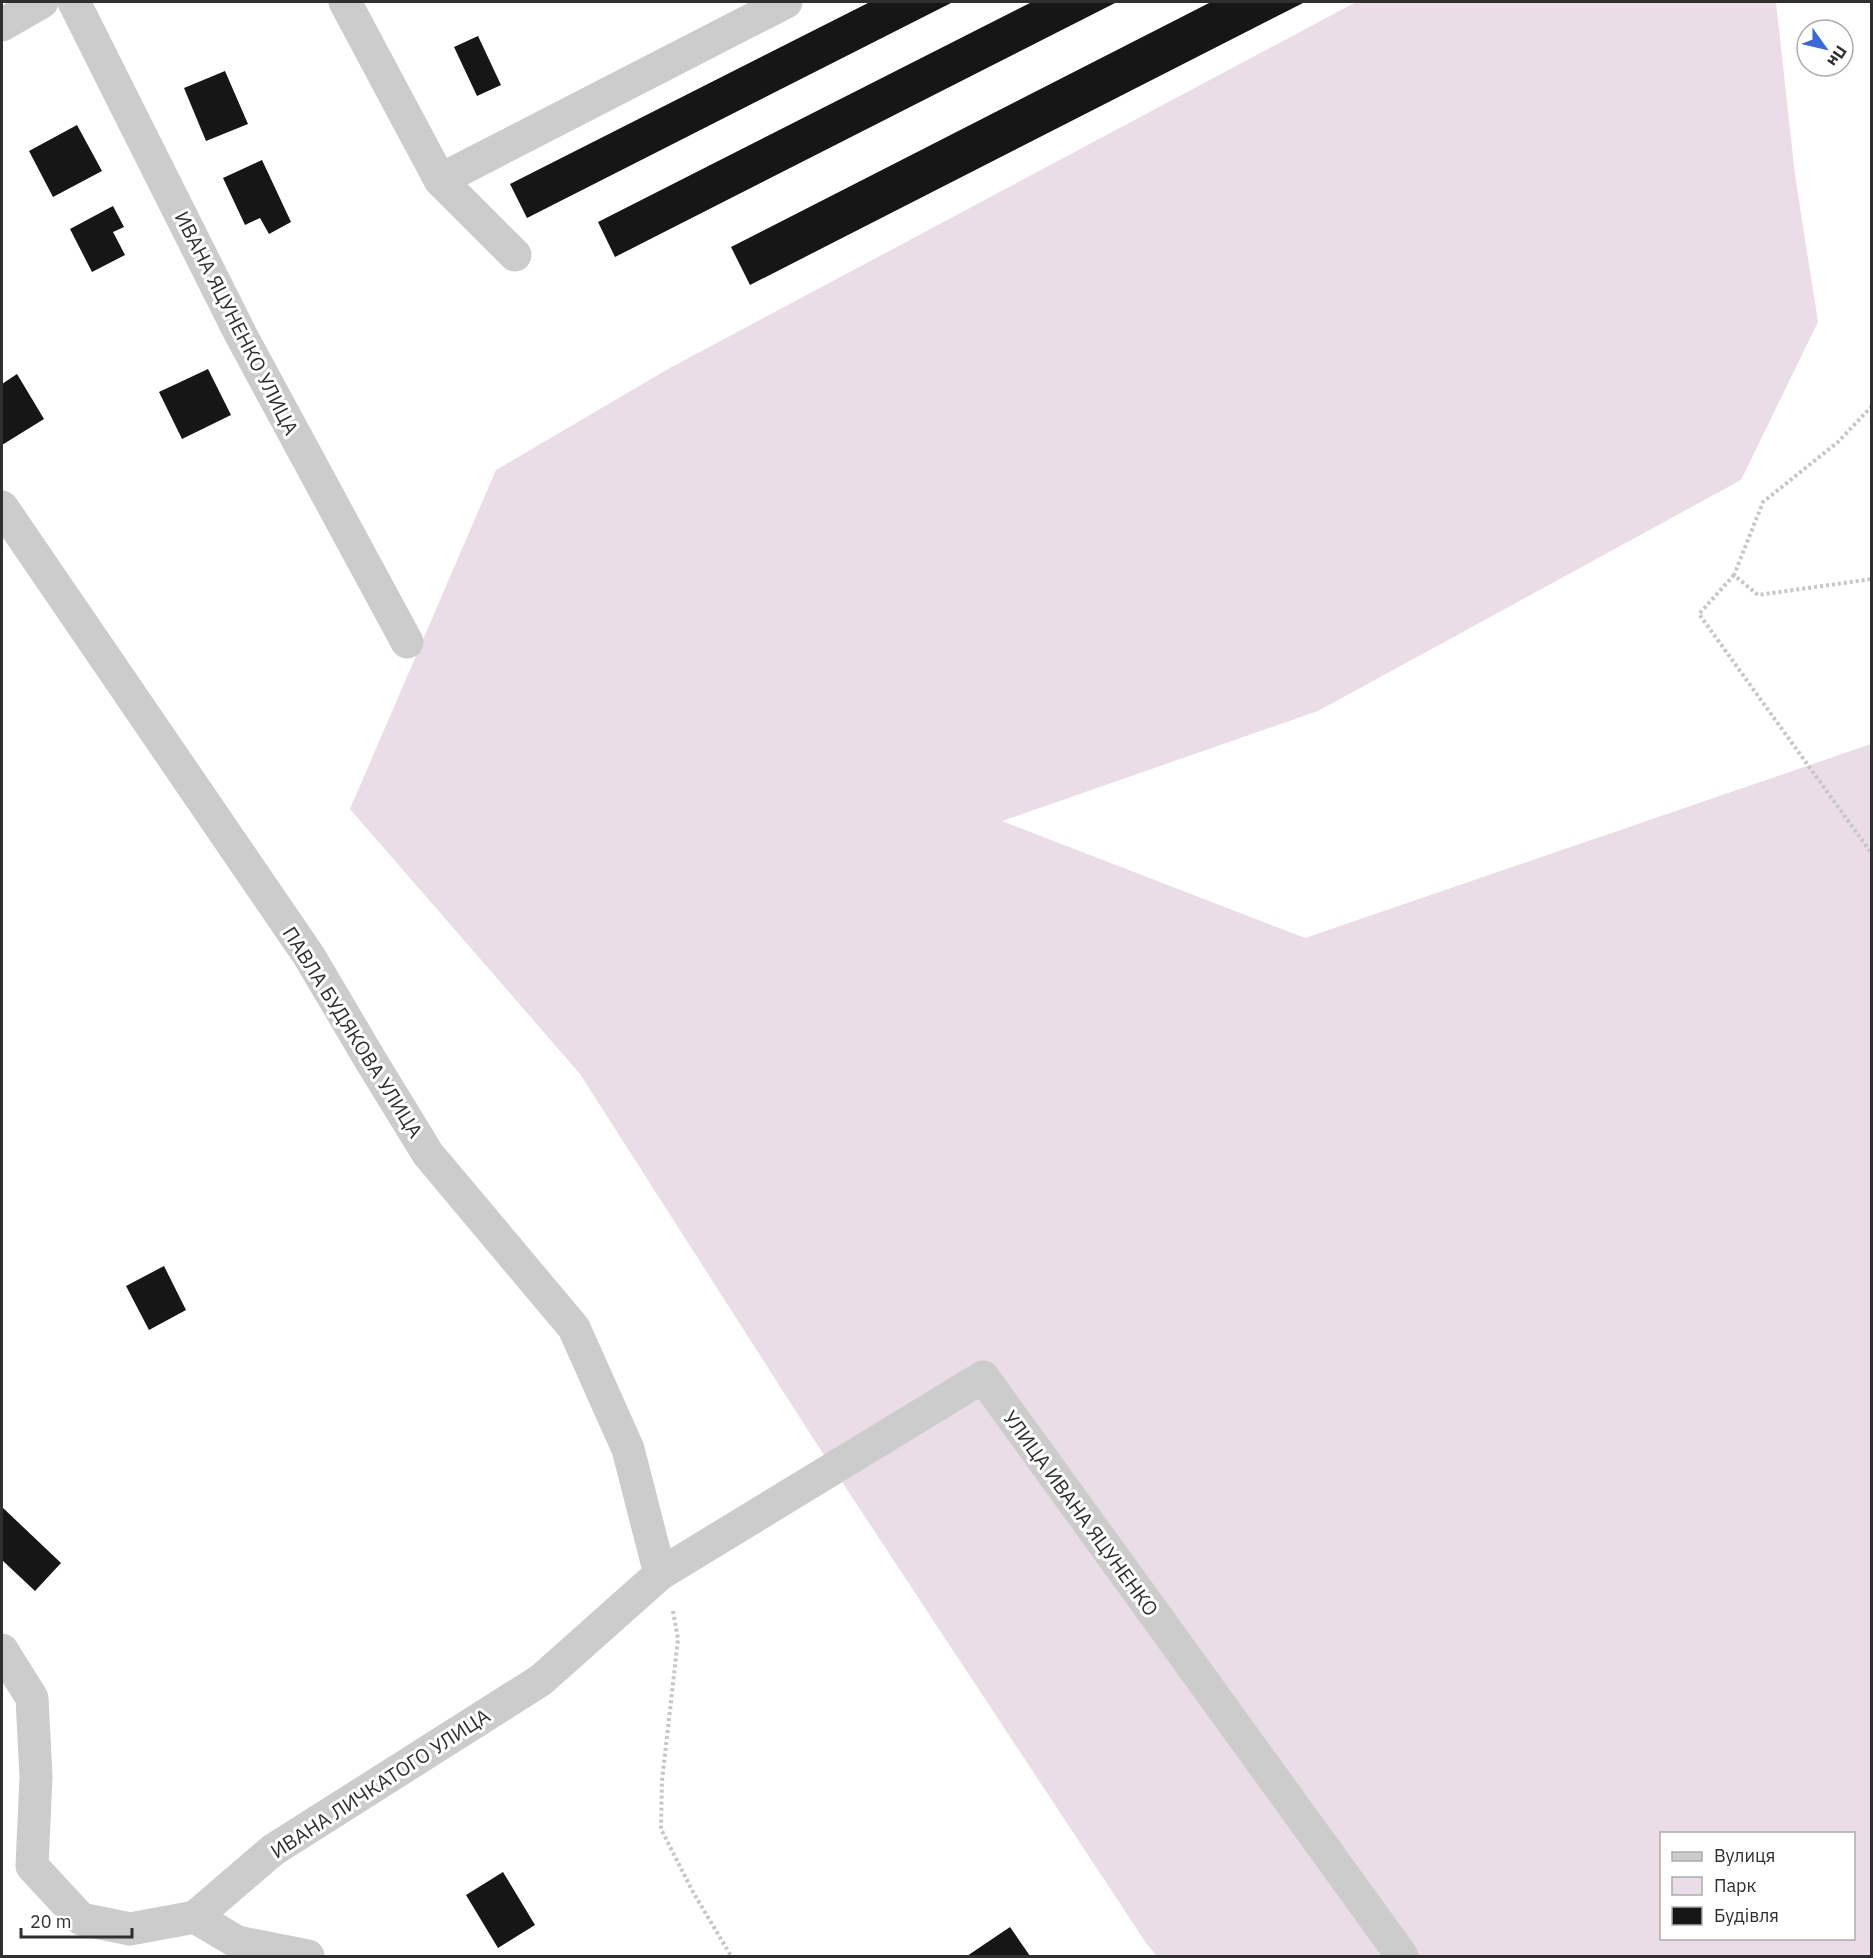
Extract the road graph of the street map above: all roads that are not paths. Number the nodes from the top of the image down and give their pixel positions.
1 (42, 2) edge
2 (74, 2) edge
3 (345, 2) edge
4 (786, 2) edge
5 (2, 25) edge
6 (440, 180) junction
7 (515, 255) dead end
8 (2, 507) edge
9 (407, 642) dead end
10 (660, 1574) junction
11 (2, 1650) edge
12 (195, 1917) junction
13 (308, 1956) edge
14 (1402, 1956) edge

1 - 5 street
2 - 9 street, ИВАНА ЯЦУНЕНКО УЛИЦА
3 - 6 street
4 - 6 street
6 - 7 street
8 - 10 street, ПАВЛА БУДЯКОВА УЛИЦА
10 - 12 street, ИВАНА ЛИЧКАТОГО УЛИЦА
10 - 14 street, УЛИЦА ИВАНА ЯЦУНЕНКО
11 - 12 street
12 - 13 street

